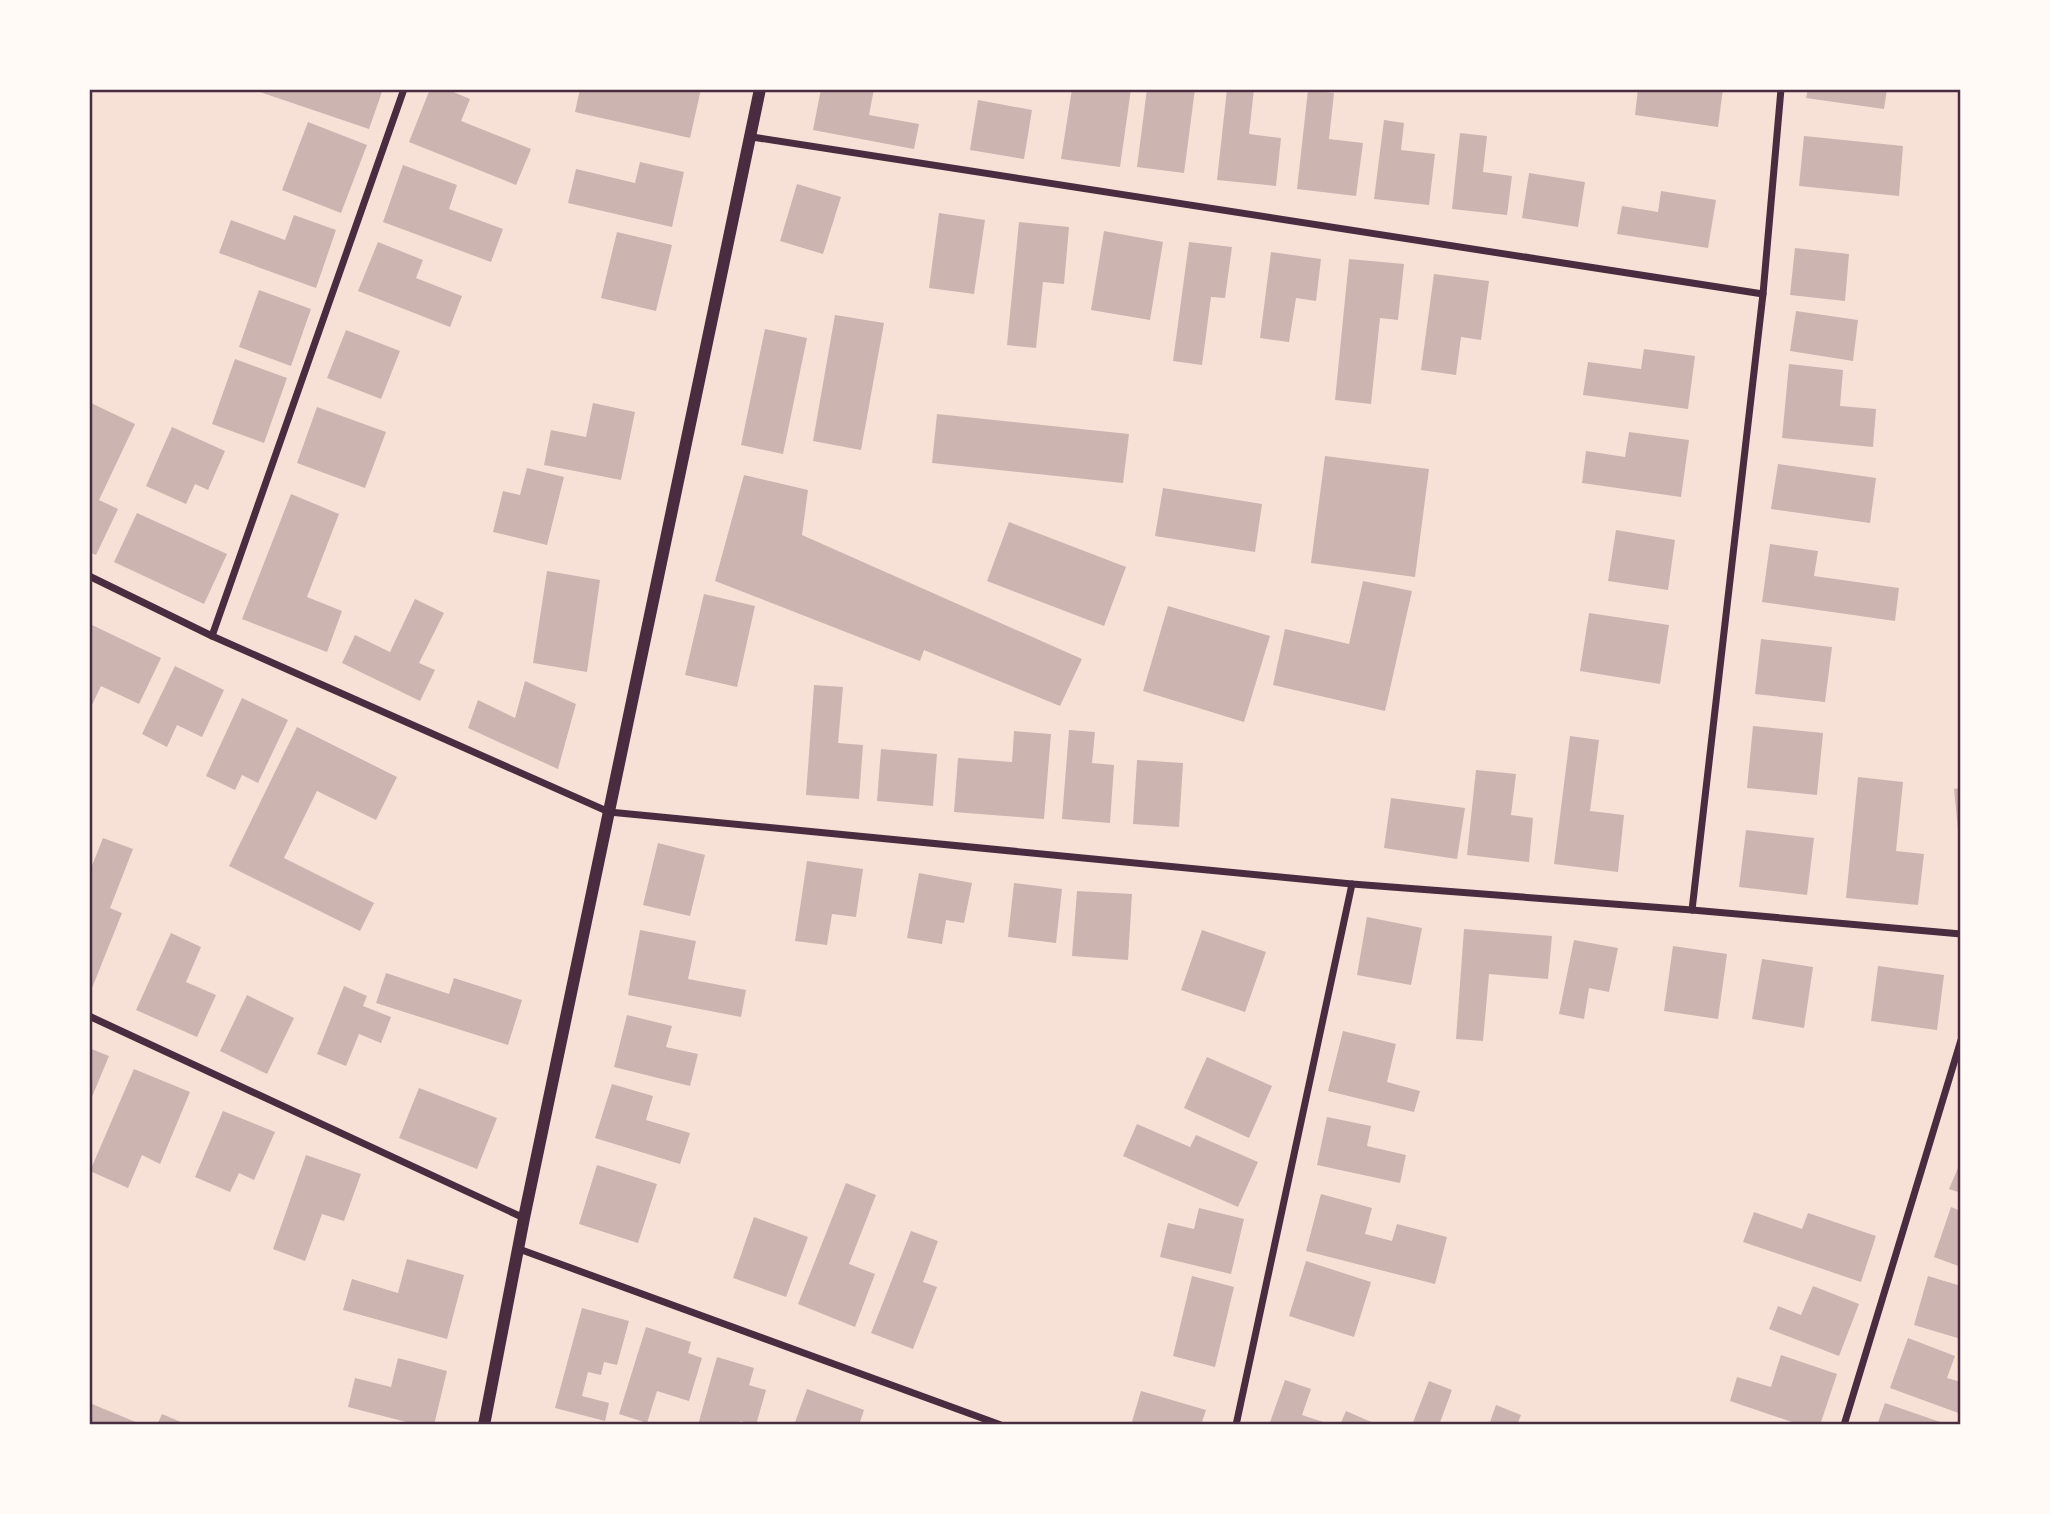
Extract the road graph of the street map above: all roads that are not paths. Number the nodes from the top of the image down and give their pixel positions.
1 (404, 89) edge
2 (760, 89) edge
3 (1780, 89) edge
4 (752, 137) junction
5 (1763, 294) junction
6 (89, 576) edge
7 (212, 636) junction
8 (610, 813) junction
9 (1352, 884) junction
10 (1692, 909) junction
11 (1961, 934) edge
12 (89, 1016) edge
13 (1961, 1040) edge
14 (524, 1218) junction
15 (519, 1249) junction
16 (484, 1425) edge
17 (1001, 1425) edge
18 (1236, 1425) edge
19 (1844, 1425) edge

1 - 7 street
2 - 4 street
3 - 5 street
4 - 5 street
4 - 8 street
5 - 10 street
6 - 7 street
7 - 8 street
8 - 9 street
8 - 14 street
9 - 10 street
9 - 18 street
10 - 11 street
12 - 14 street
13 - 19 street
14 - 15 street
15 - 16 street
15 - 17 street

